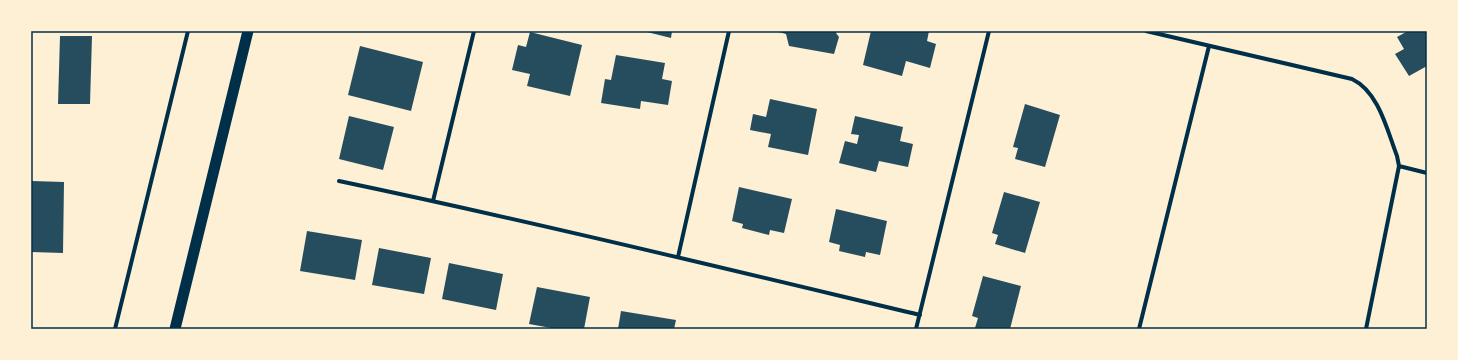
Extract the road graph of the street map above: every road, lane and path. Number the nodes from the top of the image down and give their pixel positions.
1 (188, 31) edge
2 (248, 31) edge
3 (474, 31) edge
4 (729, 31) edge
5 (989, 31) edge
6 (1146, 31) edge
7 (1209, 46) junction
8 (1399, 166) junction
9 (1427, 173) edge
10 (339, 181) dead end
11 (433, 201) junction
12 (678, 257) junction
13 (920, 315) junction
14 (114, 329) edge
15 (175, 329) edge
16 (916, 329) edge
17 (1139, 329) edge
18 (1366, 329) edge

1 - 14 street
2 - 15 highway
3 - 11 street
4 - 12 street
5 - 13 street
6 - 7 street
7 - 8 street
7 - 17 street
8 - 9 street
8 - 18 street
10 - 11 street
11 - 12 street
12 - 13 street
13 - 16 street

